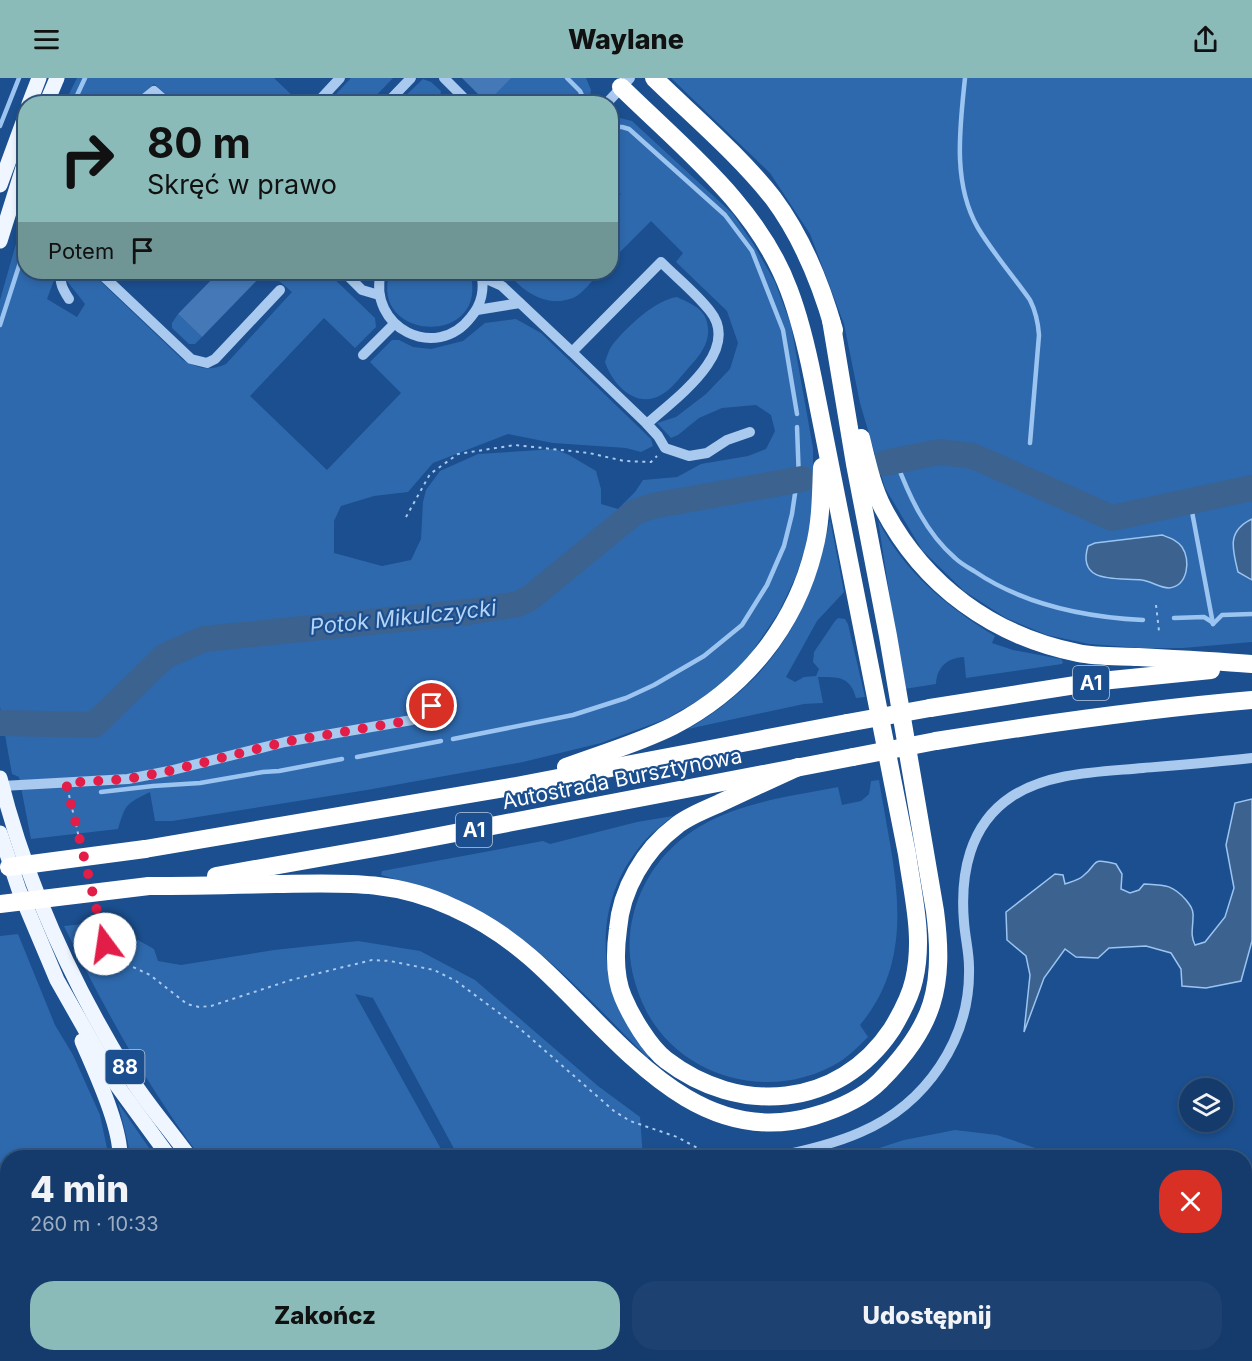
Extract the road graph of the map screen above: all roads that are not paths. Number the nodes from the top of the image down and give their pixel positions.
1 (39, 78) edge
2 (340, 78) edge
3 (411, 78) edge
4 (444, 78) edge
5 (654, 78) edge
6 (56, 81) edge
7 (621, 81) edge
8 (32, 96) edge
9 (49, 96) edge
10 (148, 96) edge
11 (160, 96) edge
12 (323, 96) edge
13 (394, 96) edge
14 (462, 96) edge
15 (611, 96) edge
16 (18, 136) edge
17 (18, 184) edge
18 (0, 185) edge
19 (0, 241) edge
20 (60, 279) edge
21 (106, 279) edge
22 (351, 279) edge
23 (379, 279) edge
24 (481, 279) edge
25 (490, 279) edge
26 (280, 290) dead end
27 (379, 295) junction
28 (69, 299) dead end
29 (520, 303) junction
30 (477, 310) junction
31 (831, 320) junction
32 (394, 324) junction
33 (572, 352) junction
34 (363, 355) dead end
35 (647, 424) junction
36 (750, 432) dead end
37 (823, 436) junction
38 (1252, 665) edge
39 (1252, 700) edge
40 (432, 706) dead end
41 (1252, 758) edge
42 (798, 767) junction
43 (1, 782) edge
44 (516, 786) junction
45 (0, 833) edge
46 (0, 867) edge
47 (149, 886) junction
48 (0, 904) edge
49 (57, 980) junction
50 (121, 1150) edge
51 (164, 1150) edge
52 (184, 1150) edge
53 (806, 1150) edge

1 - 8 main road
2 - 12 lane
3 - 13 lane
4 - 14 lane
5 - 31 highway
6 - 9 main road
7 - 15 lane
7 - 37 highway
10 - 11 lane
16 - 18 main road
17 - 19 main road
20 - 28 lane
21 - 26 lane
22 - 27 lane
23 - 27 lane
24 - 30 lane
25 - 29 lane
27 - 32 lane
29 - 30 lane
29 - 33 lane
30 - 32 lane
31 - 38 highway
31 - 47 highway
32 - 34 lane
33 - 35 lane
33 - 35 lane
35 - 36 lane
37 - 42 highway
37 - 44 highway
38 - 44 highway, Autostrada Bursztynowa / A1, bridge
39 - 42 highway, Autostrada Bursztynowa / A1, bridge
40 - 43 lane
41 - 53 lane
42 - 47 highway, Autostrada Bursztynowa / A1
43 - 52 main road, 88
44 - 46 highway, Autostrada Bursztynowa / A1, bridge
45 - 49 main road, 88
47 - 48 highway, Autostrada Bursztynowa / A1, bridge
49 - 50 main road
49 - 51 main road, 88

